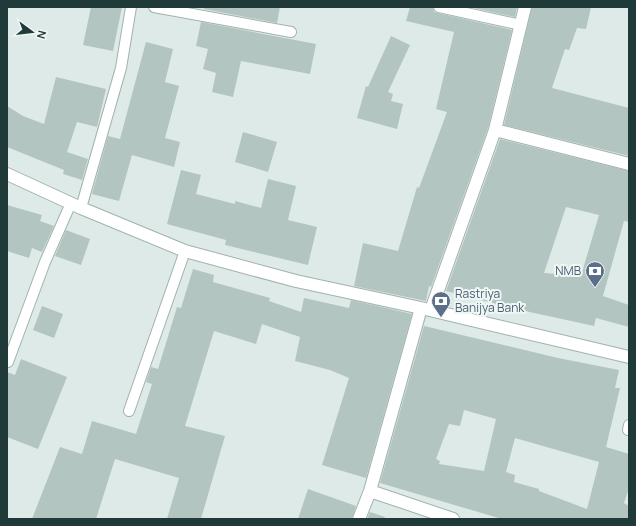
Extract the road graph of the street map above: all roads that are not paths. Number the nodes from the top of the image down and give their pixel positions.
1 (131, 7) edge
2 (154, 7) edge
3 (439, 7) edge
4 (525, 7) edge
5 (521, 25) junction
6 (291, 32) dead end
7 (495, 130) junction
8 (629, 164) edge
9 (7, 174) edge
10 (76, 205) junction
11 (185, 251) junction
12 (426, 309) junction
13 (629, 357) edge
14 (8, 362) edge
15 (129, 411) dead end
16 (370, 491) junction
17 (359, 519) edge
18 (453, 519) edge

1 - 10 lane
2 - 6 lane
3 - 5 lane
4 - 5 street
5 - 7 street
7 - 8 street
7 - 12 street
9 - 10 street
10 - 11 street
10 - 14 lane
11 - 12 street
11 - 15 lane
12 - 13 street
12 - 16 street
16 - 17 street
16 - 18 street

